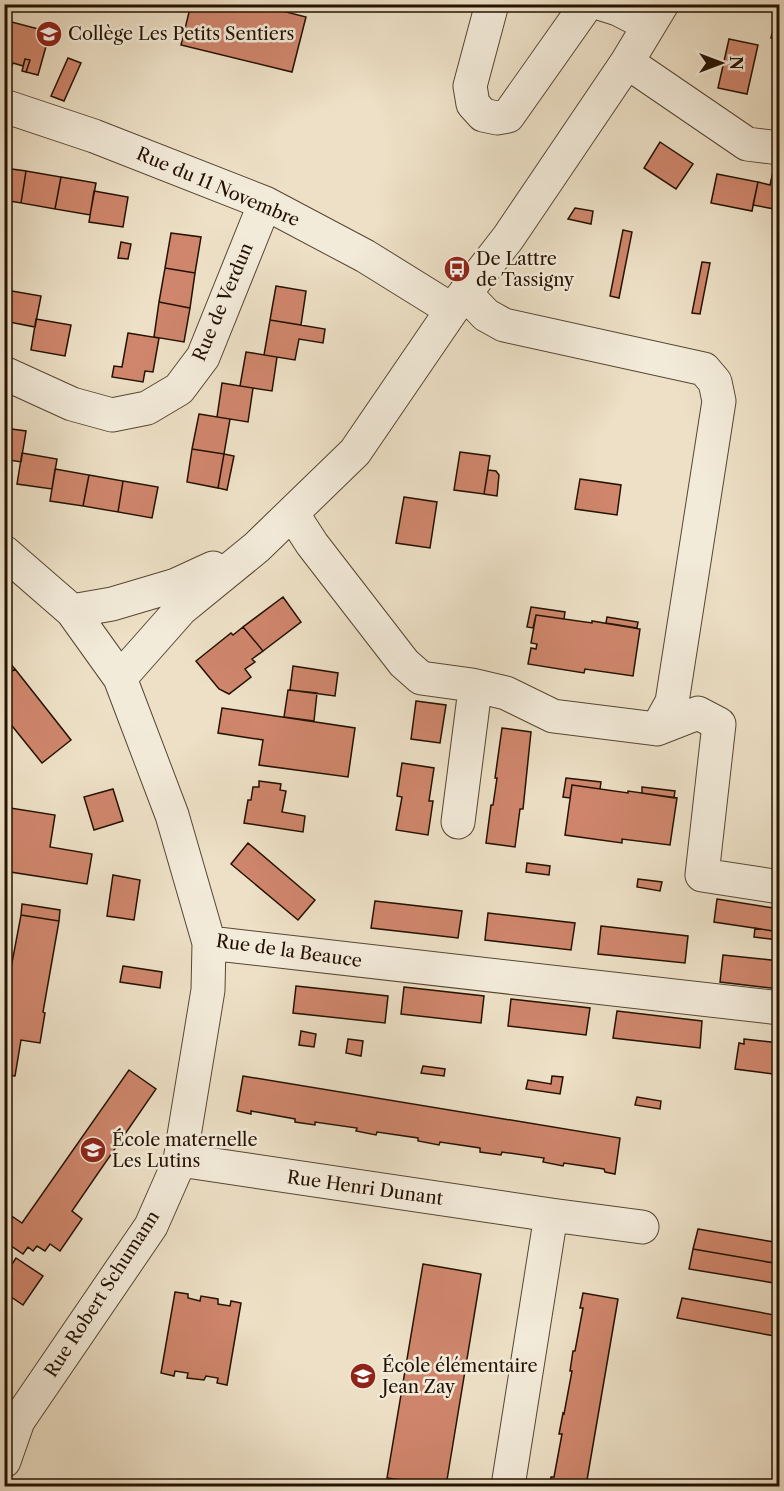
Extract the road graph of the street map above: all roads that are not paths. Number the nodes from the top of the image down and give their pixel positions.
1 (492, 4) edge
2 (587, 4) edge
3 (602, 4) edge
4 (656, 15) edge
5 (627, 62) junction
6 (4, 106) edge
7 (780, 148) edge
8 (265, 203) junction
9 (458, 302) junction
10 (4, 373) edge
11 (292, 513) junction
12 (256, 547) junction
13 (4, 552) edge
14 (72, 611) junction
15 (120, 678) junction
16 (472, 686) junction
17 (657, 729) junction
18 (458, 822) dead end
19 (780, 887) edge
20 (209, 943) junction
21 (780, 1008) edge
22 (180, 1160) junction
23 (550, 1215) junction
24 (642, 1227) dead end
25 (4, 1461) edge
26 (508, 1486) edge

1 - 2 street
3 - 4 street
4 - 5 street
5 - 7 street
5 - 9 street
6 - 8 street, Rue du 11 Novembre
8 - 9 street, Rue du 11 Novembre
8 - 10 street, Rue de Verdun
9 - 11 street
9 - 17 street, Rue du 11 Novembre
11 - 12 street
11 - 16 street
12 - 14 street
12 - 15 street
13 - 14 street, Rue de la Beauce
14 - 15 street, Rue de la Beauce
15 - 20 street, Rue de la Beauce
16 - 17 street
16 - 18 street
17 - 19 street
20 - 21 street, Rue de la Beauce
20 - 22 street, Rue Robert Schumann
22 - 23 street, Rue Henri Dunant
22 - 25 street, Rue Robert Schumann
23 - 24 street, Rue Henri Dunant
23 - 26 street

